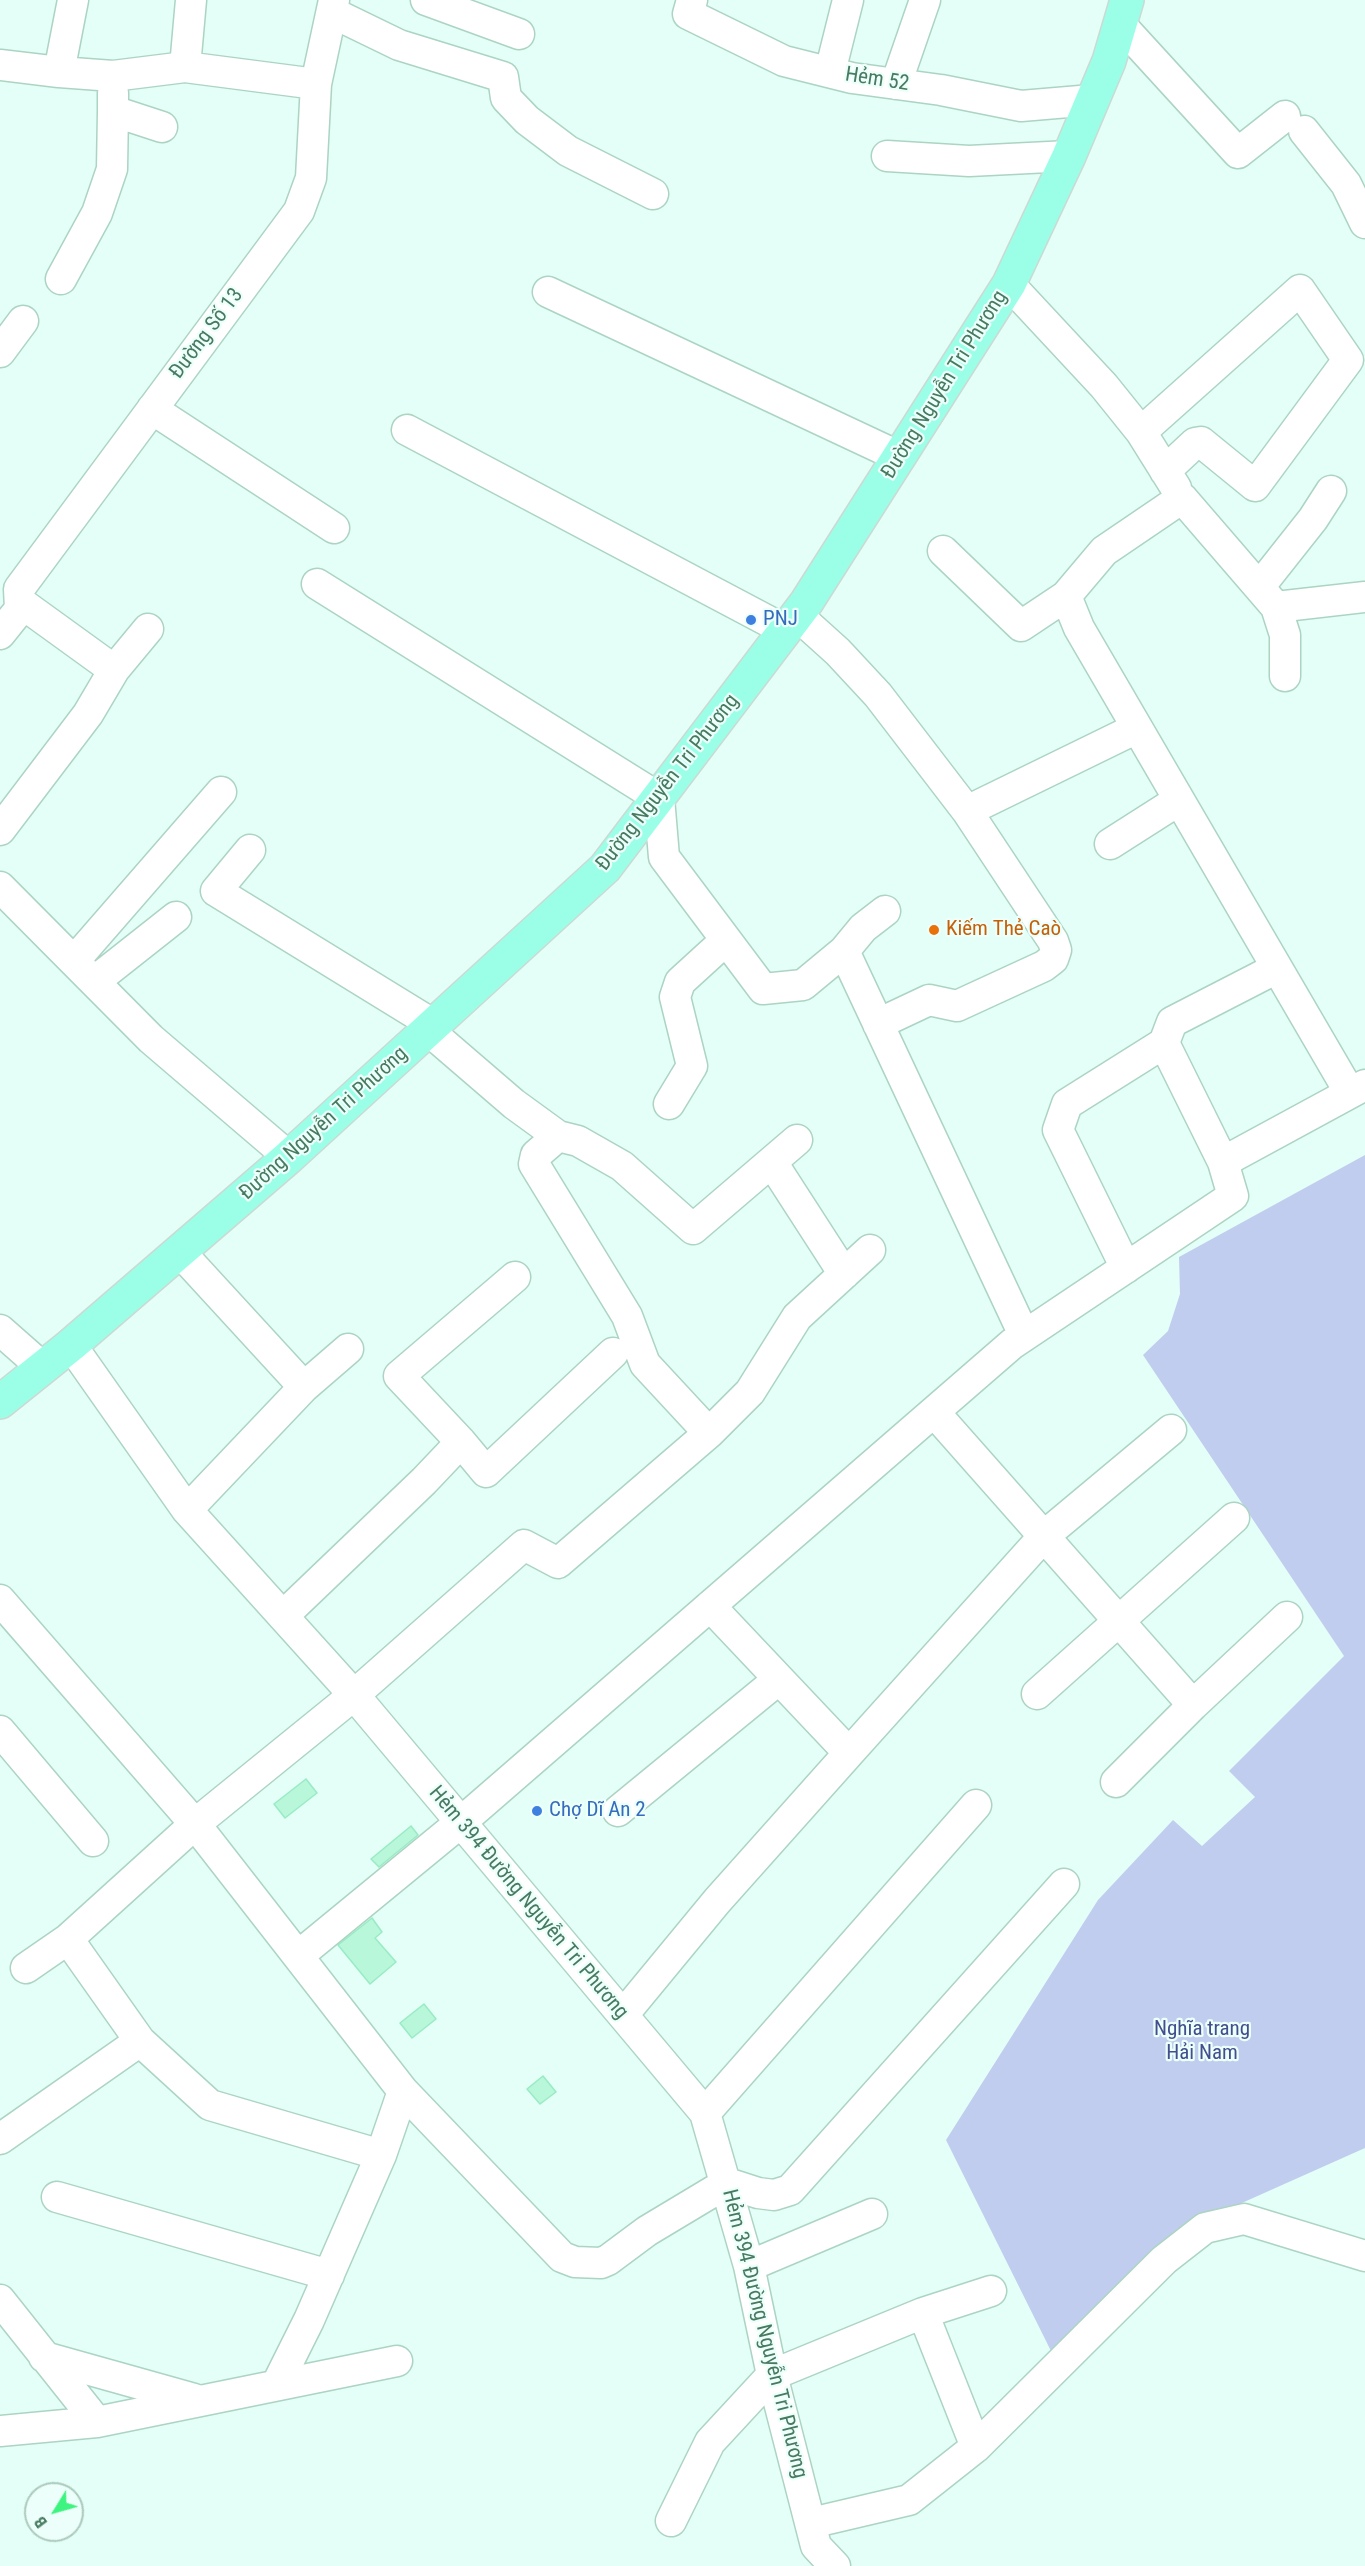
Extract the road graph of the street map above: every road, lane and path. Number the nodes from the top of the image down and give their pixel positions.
1 (73, 0) edge
2 (191, 0) edge
3 (426, 0) edge
4 (692, 0) edge
5 (848, 0) edge
6 (925, 0) edge
7 (334, 7) edge
8 (1124, 12) edge
9 (519, 34) dead end
10 (0, 65) edge
11 (185, 66) junction
12 (59, 72) junction
13 (830, 72) junction
14 (113, 76) junction
15 (316, 84) junction
16 (896, 84) junction
17 (1092, 100) junction
18 (113, 111) junction
19 (162, 127) dead end
20 (887, 156) dead end
21 (1069, 156) junction
22 (653, 195) dead end
23 (1365, 223) edge
24 (61, 279) dead end
25 (1009, 284) junction
26 (548, 292) dead end
27 (23, 321) dead end
28 (0, 352) edge
29 (152, 409) junction
30 (407, 430) dead end
31 (1141, 432) junction
32 (900, 457) junction
33 (1165, 471) junction
34 (1331, 491) dead end
35 (1182, 498) junction
36 (334, 528) dead end
37 (943, 550) dead end
38 (317, 584) dead end
39 (19, 595) junction
40 (1066, 596) junction
41 (1268, 596) junction
42 (1365, 597) edge
43 (791, 622) junction
44 (148, 629) dead end
45 (0, 634) edge
46 (114, 670) junction
47 (1285, 676) dead end
48 (1137, 728) junction
49 (221, 792) dead end
50 (659, 798) junction
51 (1179, 800) junction
52 (967, 811) junction
53 (0, 830) edge
54 (1110, 844) dead end
55 (250, 850) dead end
56 (3, 897) edge
57 (885, 911) dead end
58 (176, 917) dead end
59 (726, 940) junction
60 (844, 951) junction
61 (1277, 968) junction
62 (85, 971) junction
63 (878, 1024) junction
64 (431, 1028) junction
65 (1164, 1043) junction
66 (1358, 1089) edge
67 (669, 1104) dead end
68 (558, 1136) junction
69 (797, 1140) dead end
70 (289, 1157) junction
71 (1223, 1162) junction
72 (772, 1164) junction
73 (870, 1250) dead end
74 (180, 1252) junction
75 (1126, 1268) junction
76 (844, 1274) junction
77 (514, 1277) dead end
78 (0, 1330) edge
79 (1024, 1335) junction
80 (71, 1345) junction
81 (348, 1349) dead end
82 (613, 1353) dead end
83 (42, 1367) junction
84 (304, 1388) junction
85 (0, 1402) edge
86 (934, 1412) junction
87 (1171, 1430) dead end
88 (709, 1433) junction
89 (461, 1442) junction
90 (187, 1509) junction
91 (1234, 1518) dead end
92 (1044, 1536) junction
93 (0, 1600) edge
94 (710, 1606) junction
95 (283, 1616) junction
96 (1287, 1617) dead end
97 (1118, 1621) junction
98 (779, 1679) junction
99 (1038, 1694) dead end
100 (354, 1695) junction
101 (1193, 1705) junction
102 (0, 1731) edge
103 (849, 1753) junction
104 (1116, 1782) dead end
105 (976, 1805) dead end
106 (618, 1811) dead end
107 (460, 1823) junction
108 (195, 1824) junction
109 (93, 1841) dead end
110 (1064, 1884) dead end
111 (68, 1939) junction
112 (298, 1956) junction
113 (26, 1968) dead end
114 (623, 2015) junction
115 (140, 2040) junction
116 (403, 2091) junction
117 (705, 2113) junction
118 (0, 2139) edge
119 (381, 2155) junction
120 (727, 2183) junction
121 (57, 2197) dead end
122 (872, 2214) dead end
123 (1365, 2256) edge
124 (749, 2266) junction
125 (329, 2275) junction
126 (991, 2291) dead end
127 (0, 2300) edge
128 (923, 2313) junction
129 (44, 2357) junction
130 (398, 2361) dead end
131 (772, 2374) junction
132 (277, 2384) junction
133 (200, 2401) junction
134 (96, 2422) junction
135 (0, 2431) edge
136 (976, 2447) junction
137 (671, 2521) dead end
138 (821, 2545) edge

1 - 12 street
2 - 11 street
3 - 9 street
4 - 13 street, Hẻm 52
5 - 13 street
6 - 16 street
7 - 15 street, Đường Số 13
7 - 22 street
8 - 17 main road, Đường Nguyễn Tri Phương
8 - 23 street
10 - 12 street
11 - 14 street
11 - 15 street
12 - 14 street
13 - 16 street, Hẻm 52
14 - 18 street
15 - 29 street, Đường Số 13
16 - 17 street, Hẻm 52
17 - 21 main road, Đường Nguyễn Tri Phương
18 - 19 street
18 - 24 street
20 - 21 street
21 - 25 main road, Đường Nguyễn Tri Phương
25 - 31 street
25 - 32 main road, Đường Nguyễn Tri Phương
26 - 32 street
27 - 28 street
29 - 36 street
29 - 39 street, Đường Số 13
30 - 43 street
31 - 33 street
31 - 33 street
32 - 43 main road, Đường Nguyễn Tri Phương
33 - 35 street
34 - 41 street
35 - 40 street
35 - 41 street
37 - 40 street
38 - 50 street
39 - 45 street, Đường Số 13
39 - 46 street
40 - 48 street
41 - 42 street
41 - 47 street
43 - 50 main road, Đường Nguyễn Tri Phương
43 - 52 street
44 - 46 street
46 - 53 street
48 - 51 street
48 - 52 street
49 - 62 street
50 - 59 street
50 - 64 main road, Đường Nguyễn Tri Phương
51 - 54 street
51 - 61 street
52 - 63 street
55 - 64 street
56 - 62 street
57 - 60 street
58 - 62 street
59 - 60 street
59 - 67 street
60 - 63 street
61 - 65 street
61 - 66 street
62 - 70 street
63 - 79 street
64 - 68 street
64 - 70 main road, Đường Nguyễn Tri Phương
65 - 71 street
65 - 75 street
66 - 71 street
68 - 72 street
68 - 88 street
69 - 72 street
70 - 74 main road, Đường Nguyễn Tri Phương
71 - 75 street
72 - 76 street
73 - 76 street
74 - 80 main road, Đường Nguyễn Tri Phương
74 - 84 street
75 - 79 street
76 - 88 street
77 - 89 street
78 - 83 street
79 - 86 street
80 - 83 main road, Đường Nguyễn Tri Phương
80 - 90 street, Hẻm 394 Đường Nguyễn Tri Phương
81 - 84 street
82 - 89 street
83 - 85 main road, Đường Nguyễn Tri Phương
84 - 90 street
86 - 92 street
86 - 94 street
87 - 92 street
88 - 100 street
89 - 95 street
90 - 95 street, Hẻm 394 Đường Nguyễn Tri Phương
91 - 97 street
92 - 97 street
92 - 103 street
93 - 108 street
94 - 98 street
94 - 107 street
95 - 100 street, Hẻm 394 Đường Nguyễn Tri Phương
96 - 101 street
97 - 99 street
97 - 101 street
98 - 103 street
98 - 106 street
100 - 107 street, Hẻm 394 Đường Nguyễn Tri Phương
100 - 108 street
101 - 104 street
102 - 109 street
103 - 114 street
105 - 117 street
107 - 112 street
107 - 114 street, Hẻm 394 Đường Nguyễn Tri Phương
108 - 111 street
108 - 112 street
110 - 120 street
111 - 113 street
111 - 115 street
112 - 116 street
114 - 117 street, Hẻm 394 Đường Nguyễn Tri Phương
115 - 118 street
115 - 119 street
116 - 119 street
116 - 120 street
117 - 120 street, Hẻm 394 Đường Nguyễn Tri Phương
119 - 125 street
120 - 124 street, Hẻm 394 Đường Nguyễn Tri Phương
121 - 125 street
122 - 124 street
123 - 136 street
124 - 131 street, Hẻm 394 Đường Nguyễn Tri Phương
125 - 132 street
126 - 128 street
127 - 129 street
128 - 131 street
128 - 136 street
129 - 133 street
129 - 134 street
130 - 132 street
131 - 137 street
131 - 138 street, Hẻm 394 Đường Nguyễn Tri Phương
132 - 133 street
133 - 134 street
134 - 135 street
136 - 138 street

